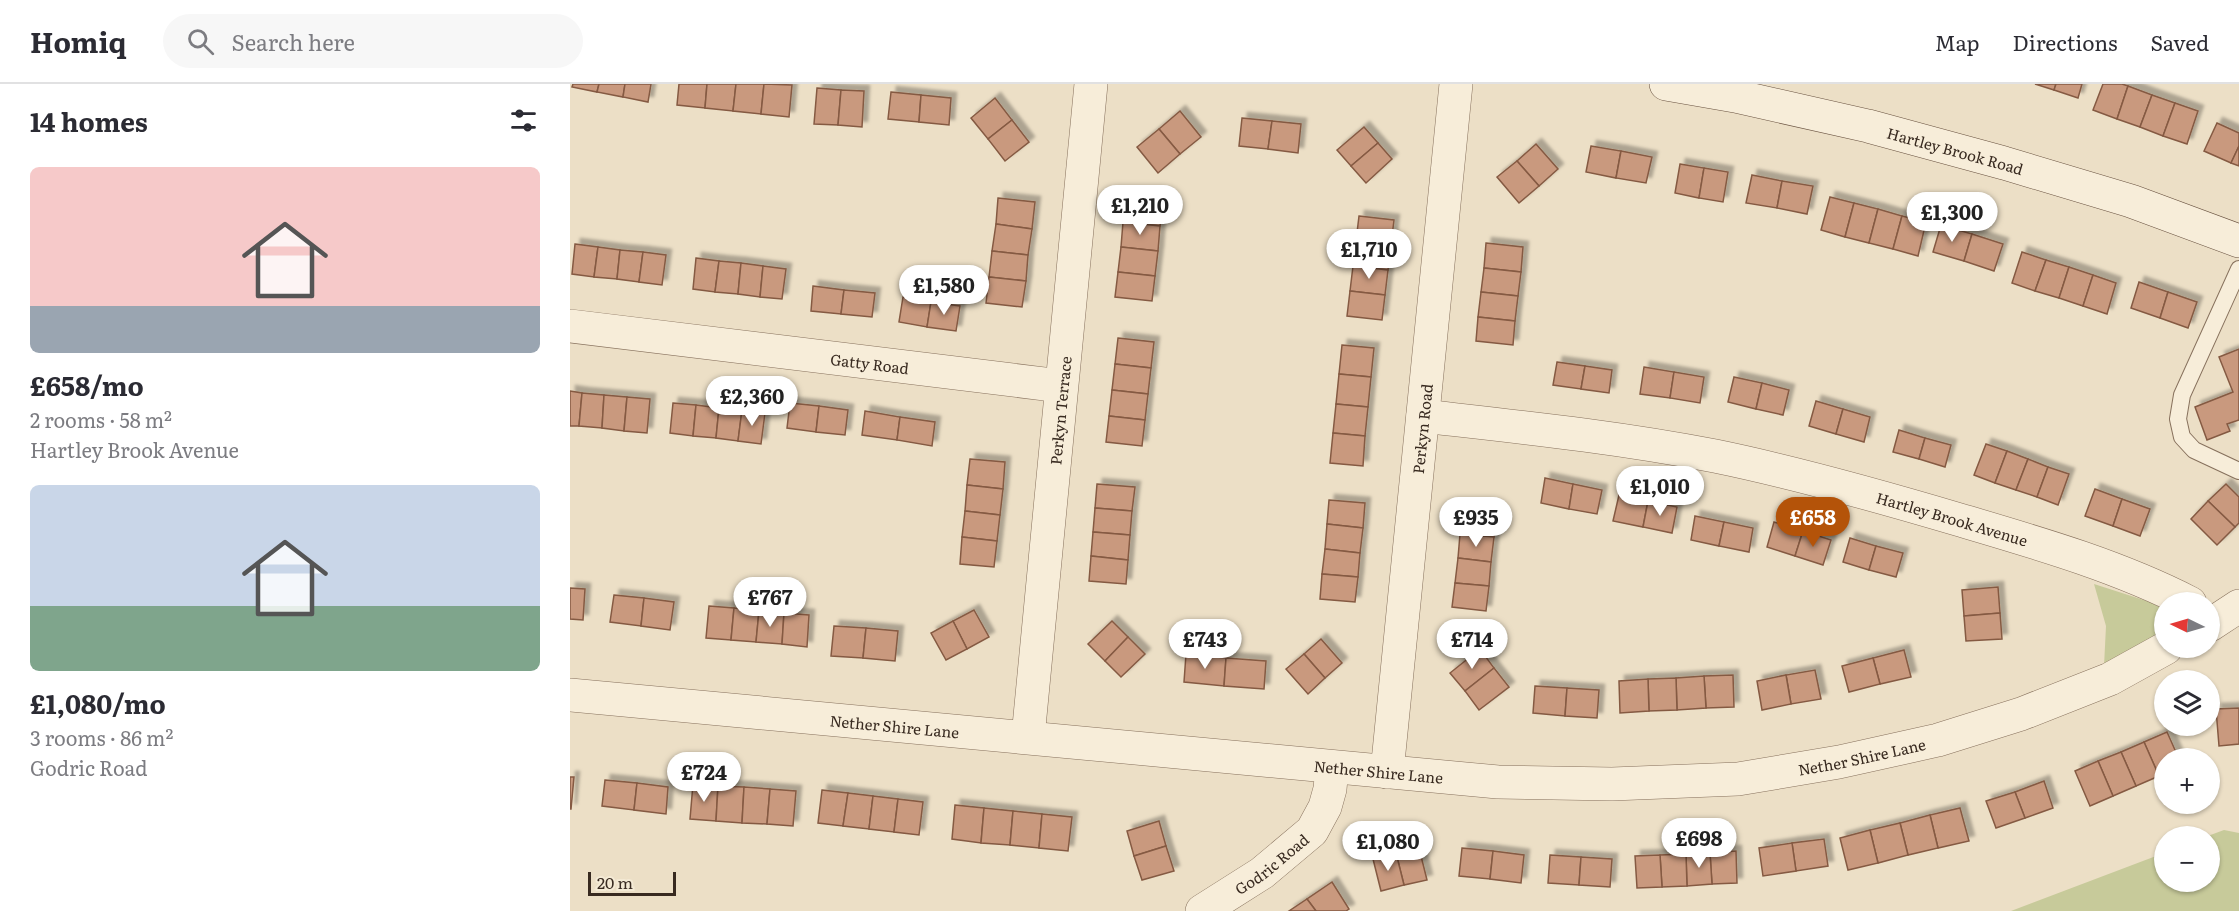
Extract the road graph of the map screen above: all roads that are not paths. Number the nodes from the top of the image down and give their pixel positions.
1 (1091, 84) edge
2 (1456, 84) edge
3 (1666, 84) edge
4 (2239, 241) edge
5 (2239, 269) edge
6 (570, 326) edge
7 (1061, 386) junction
8 (1423, 416) junction
9 (2239, 471) edge
10 (2169, 592) edge
11 (2154, 655) edge
12 (570, 695) edge
13 (1028, 737) junction
14 (1332, 767) junction
15 (1387, 772) junction
16 (1202, 911) edge

1 - 7 street, Perkyn Terrace
2 - 8 street, Perkyn Road
3 - 4 street, Hartley Brook Road
5 - 9 lane
6 - 7 street, Gatty Road
7 - 13 street, Perkyn Terrace
8 - 10 street, Hartley Brook Avenue
8 - 15 street, Perkyn Road
11 - 15 street, Nether Shire Lane
12 - 13 street, Nether Shire Lane
13 - 14 street, Nether Shire Lane
14 - 15 street, Nether Shire Lane
14 - 16 street, Godric Road

